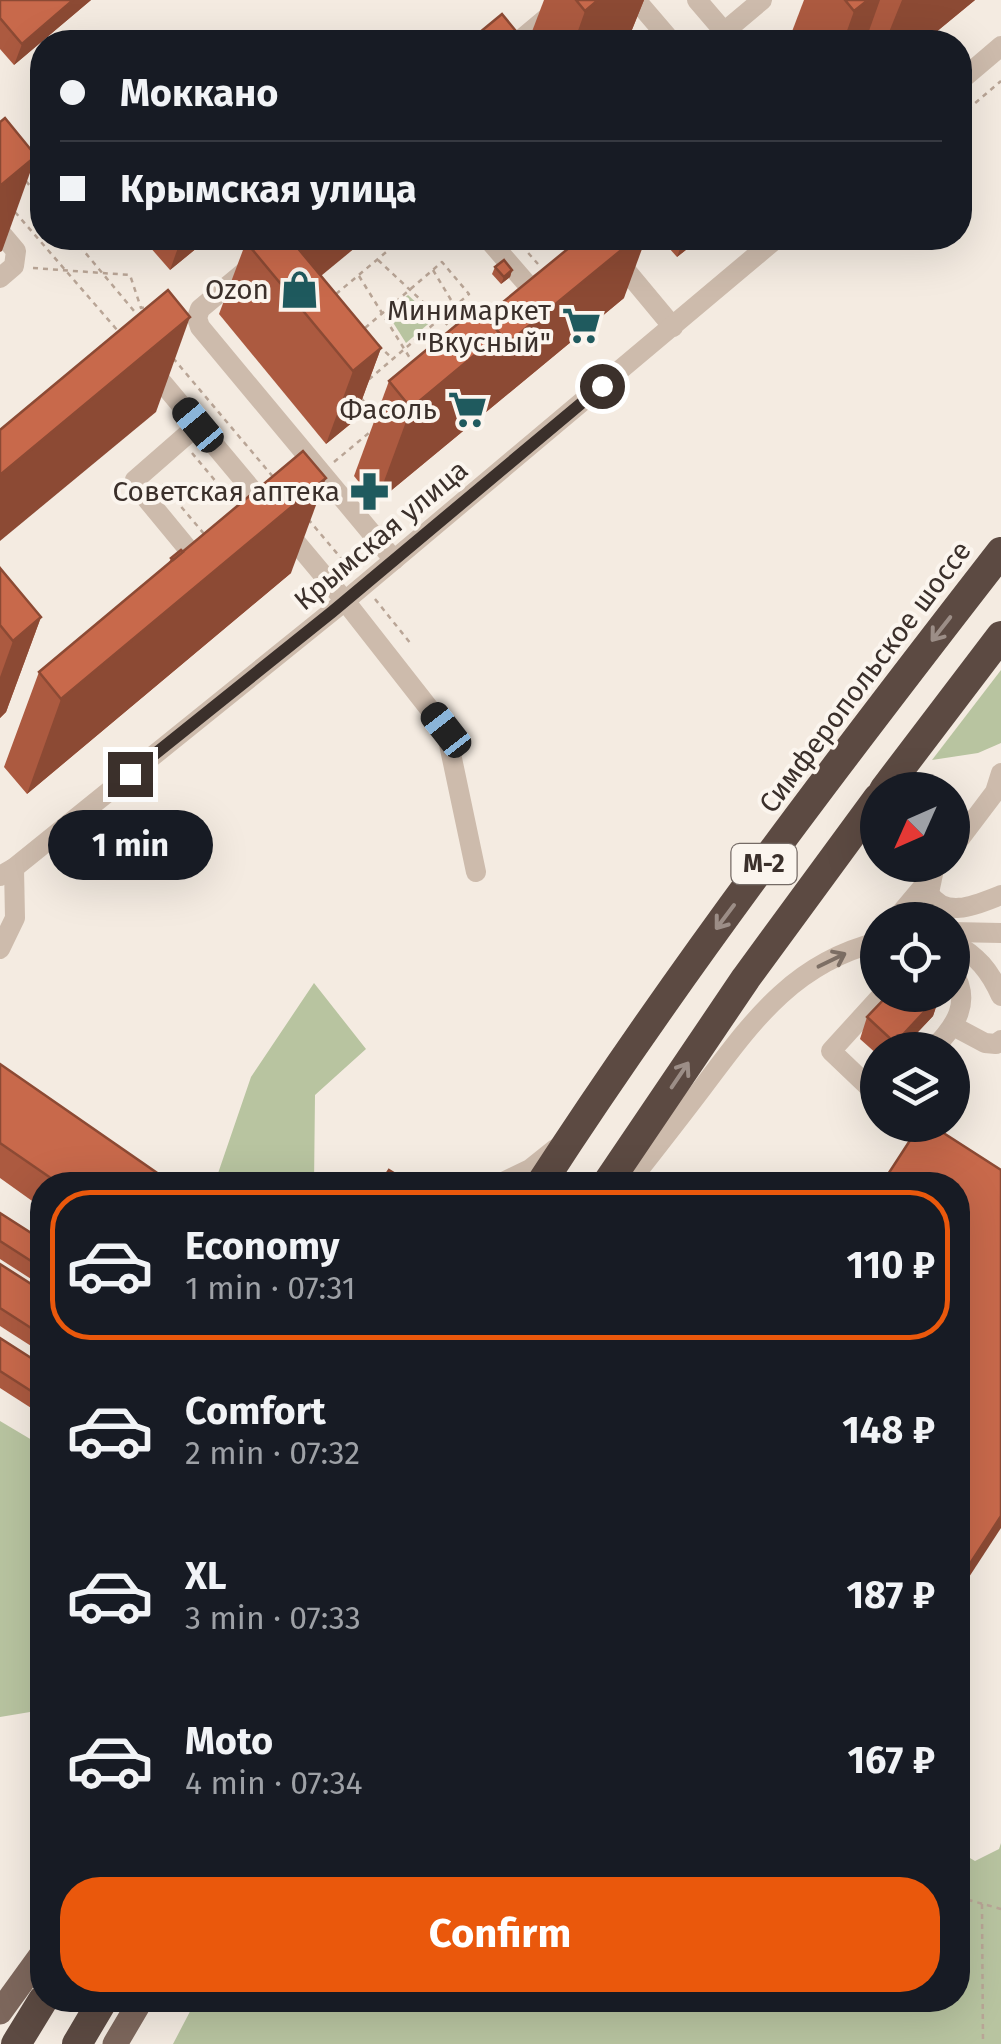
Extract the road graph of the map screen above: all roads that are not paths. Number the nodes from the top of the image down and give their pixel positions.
1 (568, 0) edge
2 (636, 0) edge
3 (697, 0) edge
4 (762, 0) edge
5 (532, 30) edge
6 (662, 30) edge
7 (722, 30) edge
8 (734, 30) edge
9 (1001, 46) edge
10 (972, 71) edge
11 (0, 232) edge
12 (271, 250) edge
13 (497, 250) edge
14 (763, 250) edge
15 (577, 251) edge
16 (7, 272) edge
17 (673, 327) junction
18 (131, 365) edge
19 (198, 425) junction
20 (269, 510) junction
21 (251, 524) edge
22 (219, 552) edge
23 (1001, 552) edge
24 (394, 560) junction
25 (345, 601) junction
26 (1001, 636) edge
27 (898, 772) edge
28 (1001, 773) edge
29 (860, 823) edge
30 (970, 825) edge
31 (4, 867) edge
32 (476, 872) dead end
33 (927, 882) edge
34 (930, 882) edge
35 (1001, 895) edge
36 (910, 902) edge
37 (970, 932) edge
38 (1001, 933) edge
39 (0, 948) edge
40 (860, 948) edge
41 (970, 952) edge
42 (1001, 996) edge
43 (866, 1012) edge
44 (959, 1012) edge
45 (955, 1027) junction
46 (950, 1032) edge
47 (1001, 1040) edge
48 (860, 1079) edge
49 (572, 1136) junction
50 (524, 1172) edge
51 (548, 1172) edge
52 (615, 1172) edge
53 (637, 1172) edge
54 (30, 1971) edge
55 (0, 2012) edge
56 (35, 2012) edge
57 (96, 2012) edge
58 (134, 2012) edge
59 (16, 2044) edge
60 (77, 2044) edge
61 (116, 2044) edge

1 - 5 street
2 - 6 street
3 - 7 street
4 - 8 street
9 - 10 street
11 - 16 street
12 - 24 street
13 - 15 street
14 - 17 street, Крымская улица
15 - 17 street
17 - 24 street, Крымская улица
18 - 19 street
19 - 20 street
19 - 22 street
20 - 21 street
20 - 25 street
23 -> 49 highway, Симферопольское шоссе / М-2
24 - 25 street, Крымская улица
25 - 31 street, Крымская улица
25 - 32 street
26 - 27 highway
28 - 30 street
52 -> 29 highway, М-2
31 - 39 street
33 - 36 street
34 - 35 street
37 - 38 street
53 -> 40 street
41 - 42 street
43 - 48 street
44 - 45 street
45 - 46 street
45 - 47 street
49 - 50 street
49 - 51 highway, Симферопольское шоссе / М-2
54 - 55 main road
56 - 59 highway
57 - 60 highway
58 - 61 main road

